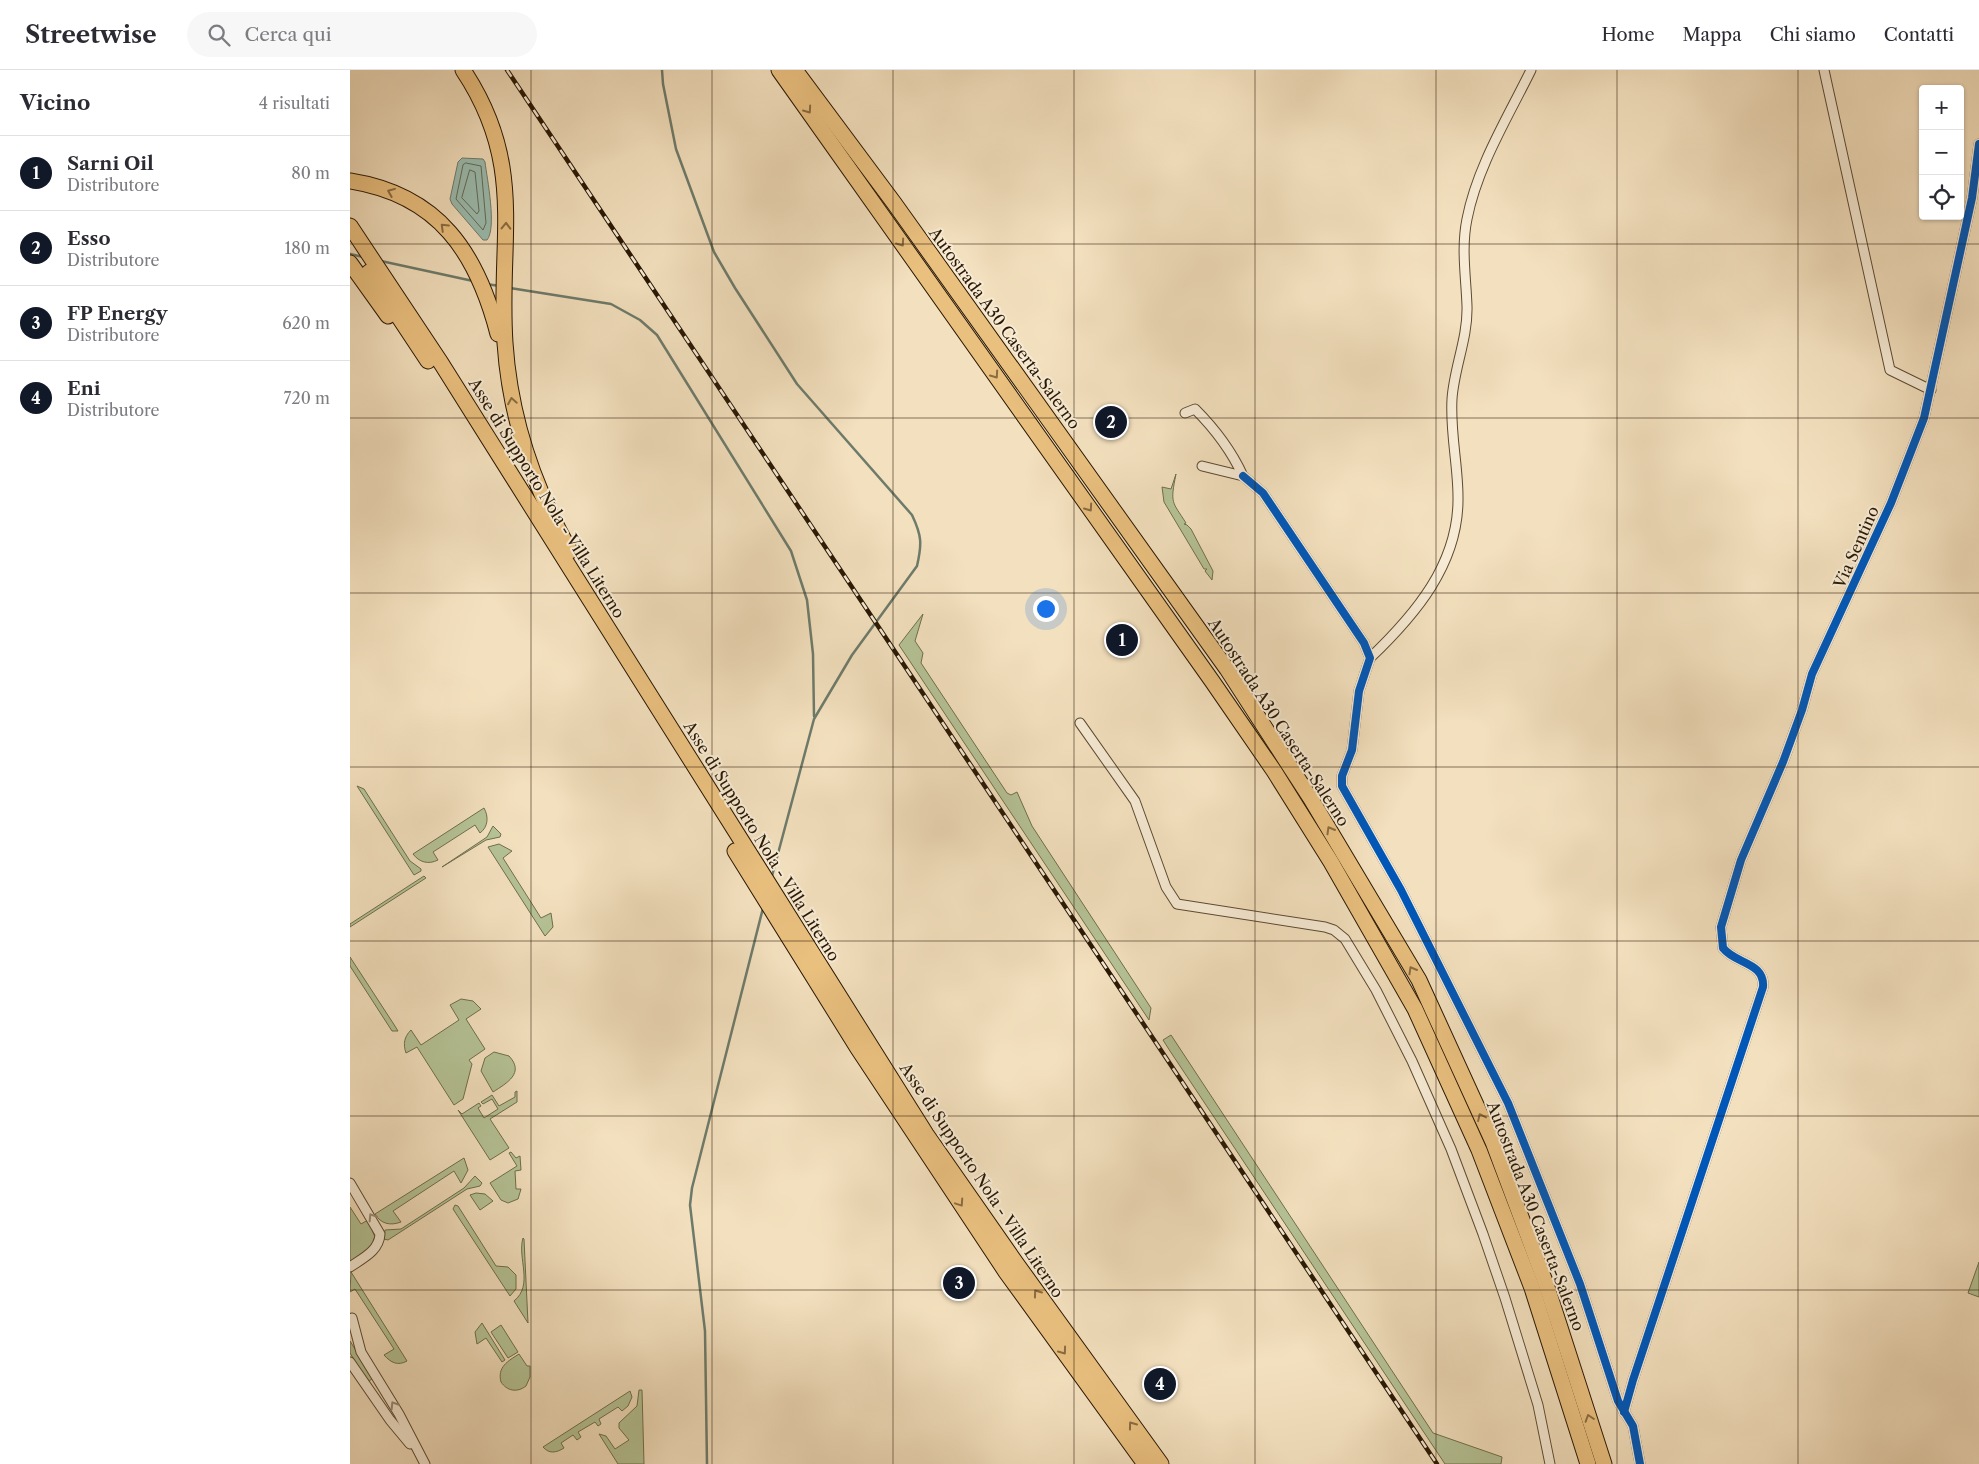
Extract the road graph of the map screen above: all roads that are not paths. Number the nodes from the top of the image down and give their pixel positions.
1 (464, 70) edge
2 (780, 70) edge
3 (796, 70) edge
4 (1532, 70) edge
5 (1824, 70) edge
6 (1979, 144) edge
7 (350, 181) edge
8 (351, 233) edge
9 (350, 263) edge
10 (421, 350) junction
11 (507, 370) junction
12 (1931, 390) junction
13 (1185, 414) dead end
14 (1202, 466) dead end
15 (1242, 476) junction
16 (1370, 658) junction
17 (1080, 723) dead end
18 (678, 741) junction
19 (739, 848) junction
20 (794, 935) junction
21 (350, 1183) edge
22 (350, 1267) edge
23 (351, 1318) edge
24 (350, 1362) edge
25 (1624, 1412) junction
26 (420, 1455) junction
27 (425, 1464) edge
28 (1145, 1464) edge
29 (1160, 1464) edge
30 (1550, 1464) edge
31 (1588, 1464) edge
32 (1604, 1464) edge
33 (1640, 1464) edge

11 -> 1 highway
2 -> 31 highway, Autostrada A30 Caserta-Salerno
32 -> 3 highway, Autostrada A30 Caserta-Salerno
4 - 16 street
5 - 12 street
6 - 12 street, Via Sentino
11 -> 7 highway
8 - 10 highway, Asse di Supporto Nola - Villa Literno
8 - 18 highway, Asse di Supporto Nola - Villa Literno
9 - 10 highway
10 - 19 highway, Asse di Supporto Nola - Villa Literno
18 -> 11 highway
12 - 25 street, Via Sentino
13 - 15 street
14 - 15 street
15 - 16 street
16 - 25 street
17 - 30 street
18 - 19 highway, Asse di Supporto Nola - Villa Literno
19 - 20 highway, Asse di Supporto Nola - Villa Literno
20 -> 28 highway, Asse di Supporto Nola - Villa Literno
29 -> 20 highway, Asse di Supporto Nola - Villa Literno
22 -> 21 street
26 -> 23 street
24 - 26 street
25 - 33 street
26 - 27 street

